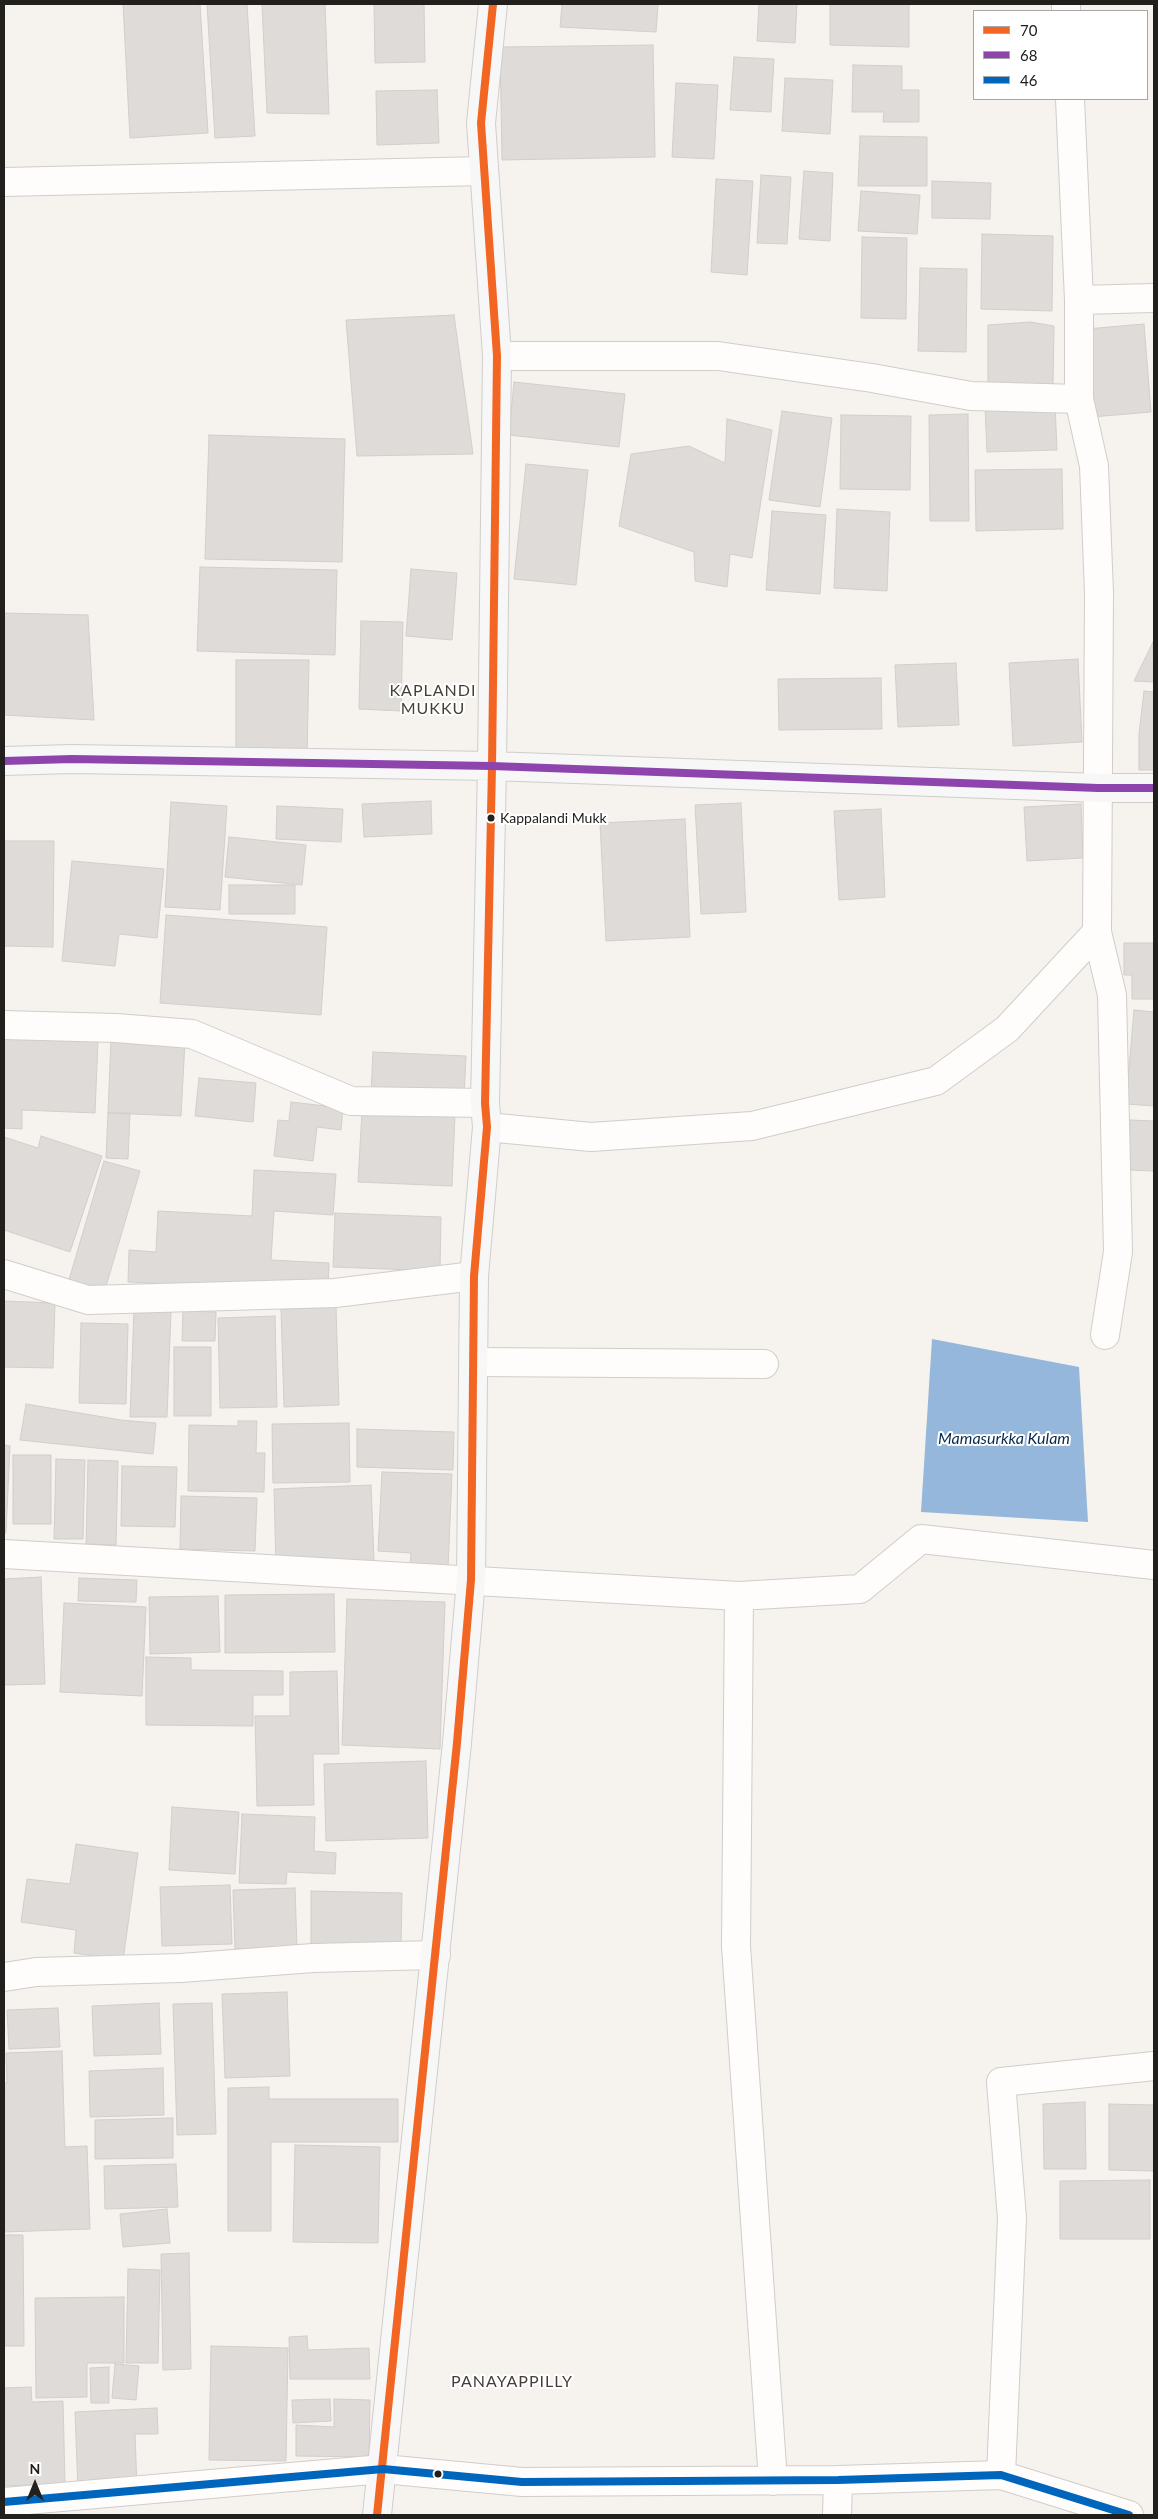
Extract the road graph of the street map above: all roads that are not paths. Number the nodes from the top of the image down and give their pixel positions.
1 (493, 4) edge
2 (1070, 100) edge
3 (484, 171) junction
4 (4, 182) edge
5 (1154, 298) edge
6 (1079, 300) junction
7 (497, 356) junction
8 (1079, 399) junction
9 (4, 761) edge
10 (492, 766) junction
11 (1098, 788) junction
12 (1154, 788) edge
13 (1097, 932) junction
14 (4, 1025) edge
15 (486, 1115) junction
16 (4, 1274) edge
17 (474, 1276) junction
18 (1105, 1335) dead end
19 (475, 1362) junction
20 (764, 1364) dead end
21 (4, 1554) edge
22 (1154, 1565) edge
23 (471, 1580) junction
24 (739, 1596) junction
25 (436, 1955) junction
26 (4, 1977) edge
27 (1154, 2066) edge
28 (383, 2469) junction
29 (1001, 2475) junction
30 (838, 2480) junction
31 (773, 2481) junction
32 (4, 2502) edge
33 (377, 2515) edge
34 (837, 2515) edge
35 (1129, 2515) edge

1 - 3 main road
2 - 6 street
3 - 4 street
3 - 7 main road
5 - 6 street
6 - 8 street
7 - 8 street
7 - 10 main road
8 - 11 street
9 - 10 main road
10 - 11 main road
10 - 15 main road
11 - 12 main road
11 - 13 street
13 - 15 street
13 - 18 street
14 - 15 street
15 - 17 main road
16 - 17 street
17 - 19 main road
19 - 20 street
19 - 23 main road
21 - 23 street
22 - 24 street
23 - 24 street
23 - 25 main road
24 - 31 street
25 - 26 street
25 - 28 main road
27 - 29 street
28 - 31 street
28 - 32 street
28 - 33 main road
29 - 30 street
29 - 35 street
30 - 31 street
30 - 34 street

